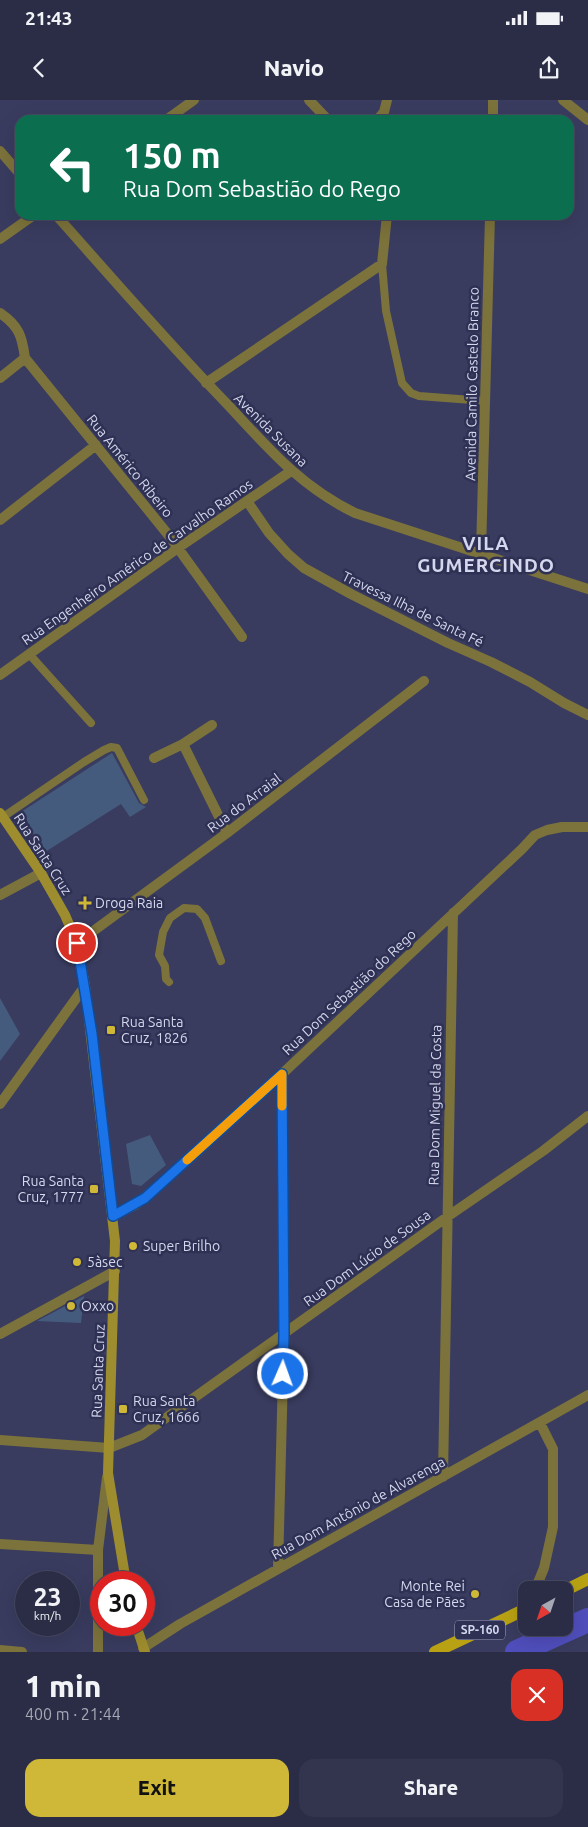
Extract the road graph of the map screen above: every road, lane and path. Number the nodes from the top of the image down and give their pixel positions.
1 (194, 100) edge
2 (309, 100) edge
3 (386, 100) edge
4 (493, 100) edge
5 (563, 100) edge
6 (173, 115) edge
7 (323, 115) edge
8 (381, 115) edge
9 (493, 115) edge
10 (588, 120) edge
11 (0, 151) edge
12 (15, 168) edge
13 (27, 220) edge
14 (60, 220) edge
15 (387, 220) edge
16 (490, 220) edge
17 (0, 239) edge
18 (382, 264) junction
19 (0, 313) edge
20 (25, 358) junction
21 (0, 378) edge
22 (206, 383) junction
23 (485, 400) junction
24 (96, 445) junction
25 (291, 471) junction
26 (247, 501) junction
27 (0, 520) edge
28 (178, 548) junction
29 (481, 553) junction
30 (588, 589) edge
31 (242, 638) dead end
32 (30, 655) junction
33 (0, 676) edge
34 (424, 681) dead end
35 (588, 715) edge
36 (91, 724) dead end
37 (212, 725) dead end
38 (182, 744) junction
39 (154, 758) dead end
40 (144, 800) dead end
41 (2, 815) edge
42 (588, 827) edge
43 (227, 833) junction
44 (41, 873) junction
45 (0, 895) edge
46 (453, 913) junction
47 (77, 943) junction
48 (221, 961) dead end
49 (169, 982) dead end
50 (84, 986) junction
51 (282, 1074) junction
52 (0, 1104) edge
53 (588, 1116) edge
54 (113, 1216) junction
55 (447, 1217) junction
56 (115, 1271) junction
57 (0, 1334) edge
58 (284, 1334) junction
59 (588, 1395) edge
60 (540, 1423) junction
61 (0, 1440) edge
62 (109, 1448) junction
63 (108, 1474) junction
64 (443, 1477) junction
65 (0, 1544) edge
66 (98, 1550) junction
67 (278, 1569) junction
68 (124, 1571) edge
69 (588, 1579) edge
70 (539, 1581) edge
71 (573, 1586) edge
72 (518, 1613) edge
73 (140, 1636) edge
74 (0, 1650) edge
75 (144, 1650) edge
76 (22, 1652) edge
77 (98, 1652) edge
78 (434, 1652) edge

1 - 6 street
2 - 7 street
3 - 8 street
4 - 9 street
5 - 10 street
11 - 12 street
13 - 17 street
14 - 22 street, Avenida Susana
15 - 18 street
16 - 23 street, Avenida Camilo Castelo Branco
18 - 22 street
18 - 23 lane
19 - 20 street, Rua Américo Ribeiro
20 - 21 street
20 - 24 street, Rua Américo Ribeiro
22 - 25 street, Avenida Susana
23 - 29 street, Avenida Camilo Castelo Branco
24 - 27 street
24 - 28 street, Rua Américo Ribeiro
25 - 26 street, Rua Engenheiro Américo de Carvalho Ramos
25 - 29 street, Avenida Susana
26 - 28 street, Rua Engenheiro Américo de Carvalho Ramos
26 - 35 street, Travessa Ilha de Santa Fé
28 - 31 street, Rua Américo Ribeiro
28 - 32 street, Rua Engenheiro Américo de Carvalho Ramos
29 - 30 street, Avenida Susana
32 - 33 street, Rua Engenheiro Américo de Carvalho Ramos
32 - 36 lane
34 - 43 street, Rua do Arraial
37 - 38 street
38 - 39 street
38 - 43 street
40 - 41 lane
41 - 44 main road, Rua Santa Cruz
42 - 46 street, Rua Dom Sebastião do Rego
43 - 47 street, Rua do Arraial
44 - 45 street
44 - 47 main road, Rua Santa Cruz
46 - 51 street, Rua Dom Sebastião do Rego
46 - 55 street, Rua Dom Miguel da Costa
47 - 50 main road, Rua Santa Cruz
48 - 49 lane
50 - 52 street
50 - 54 main road, Rua Santa Cruz
51 - 54 street, Rua Dom Sebastião do Rego
51 - 58 street
53 - 55 street, Rua Dom Lúcio de Sousa
54 - 56 main road, Rua Santa Cruz
55 - 58 street, Rua Dom Lúcio de Sousa
55 - 64 street, Rua Dom Miguel da Costa
56 - 57 street
56 - 62 main road, Rua Santa Cruz
58 - 62 street, Rua Dom Lúcio de Sousa
58 - 67 street
59 - 60 street, Rua Dom Antônio de Alvarenga
60 - 64 street, Rua Dom Antônio de Alvarenga
60 - 70 street
61 - 62 street
62 - 63 main road, Rua Santa Cruz
63 - 66 street, Rua Santa Cruz
63 - 68 main road, Rua Santa Cruz
64 - 67 street, Rua Dom Antônio de Alvarenga
65 - 66 street
66 - 77 street, Rua Santa Cruz
67 - 75 street, Rua Dom Antônio de Alvarenga
69 - 71 main road
72 - 78 main road, SP-160
73 - 75 main road
74 - 76 street

